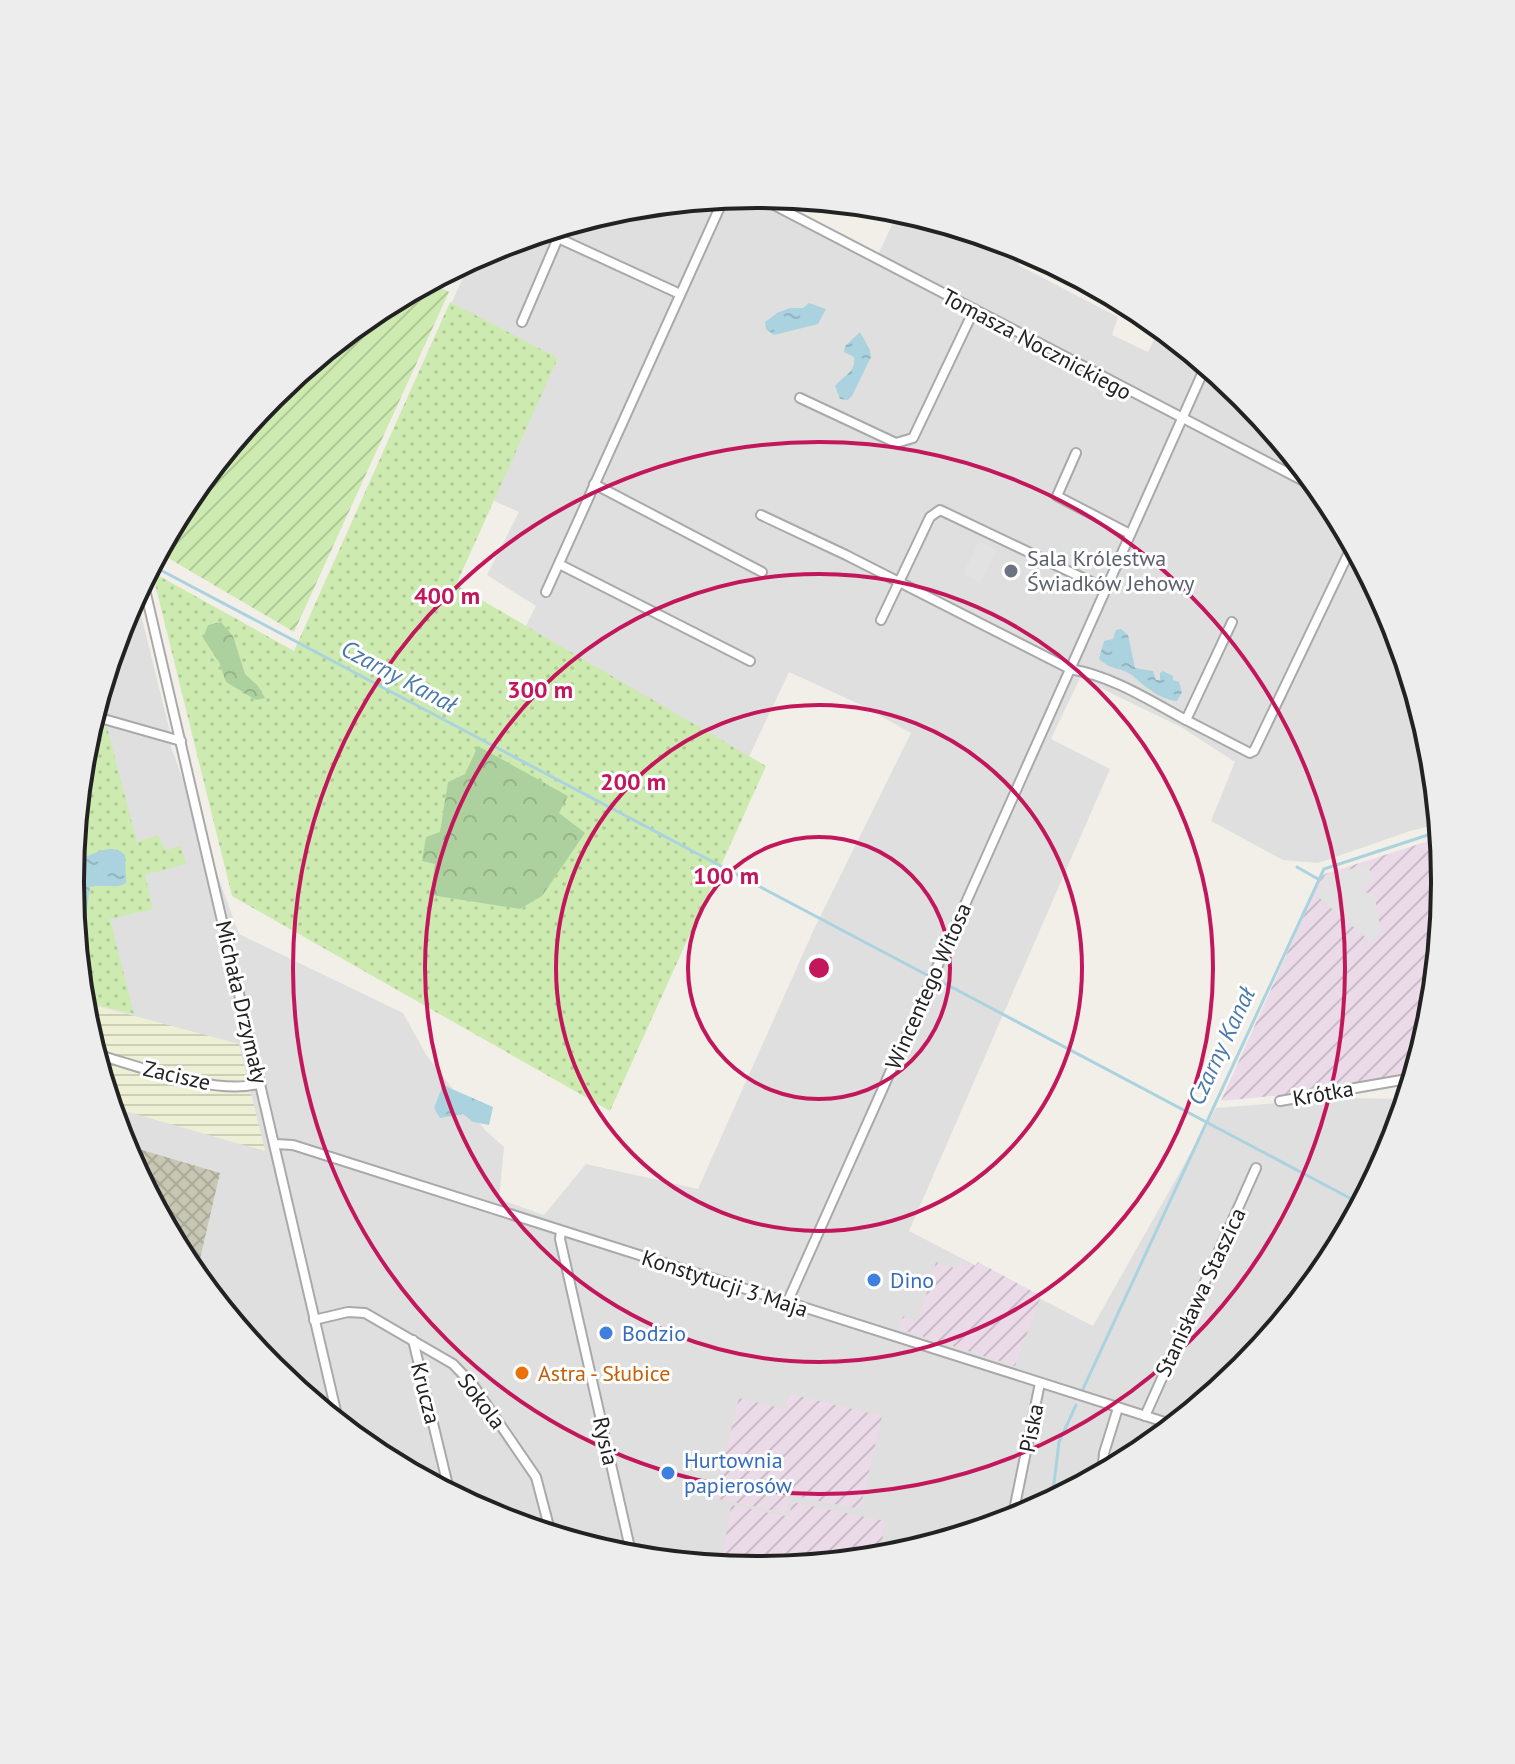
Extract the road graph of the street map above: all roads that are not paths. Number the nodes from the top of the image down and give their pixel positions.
1 (782, 209) edge
2 (719, 210) edge
3 (559, 238) edge
4 (558, 239) edge
5 (680, 294) junction
6 (974, 310) junction
7 (522, 322) dead end
8 (1201, 375) edge
9 (800, 398) dead end
10 (1182, 419) junction
11 (1076, 453) dead end
12 (1295, 477) edge
13 (594, 484) junction
14 (761, 515) dead end
15 (1130, 534) junction
16 (1347, 556) edge
17 (559, 564) junction
18 (762, 572) dead end
19 (899, 582) junction
20 (1106, 589) junction
21 (546, 592) dead end
22 (147, 598) edge
23 (881, 620) dead end
24 (1232, 622) dead end
25 (750, 661) dead end
26 (1070, 669) junction
27 (104, 719) edge
28 (1186, 720) junction
29 (181, 741) junction
30 (107, 1057) edge
31 (1401, 1080) edge
32 (261, 1083) junction
33 (1280, 1101) dead end
34 (275, 1144) junction
35 (1256, 1168) dead end
36 (561, 1231) junction
37 (787, 1303) junction
38 (314, 1320) junction
39 (413, 1340) junction
40 (1040, 1383) junction
41 (335, 1406) edge
42 (1118, 1408) junction
43 (1145, 1416) junction
44 (1161, 1421) edge
45 (1103, 1459) edge
46 (446, 1479) edge
47 (1015, 1504) edge
48 (548, 1522) edge
49 (629, 1543) edge

1 - 6 street, Tomasza Nocznickiego
2 - 5 street
3 - 5 street
4 - 7 street
5 - 13 street
6 - 9 street
6 - 10 street, Tomasza Nocznickiego
8 - 10 street, Wincentego Witosa
10 - 12 street, Tomasza Nocznickiego
10 - 15 street, Wincentego Witosa
11 - 15 street
13 - 17 street
13 - 18 street
14 - 19 street
15 - 20 street, Wincentego Witosa
16 - 28 street
17 - 21 street
17 - 25 street
19 - 20 street
19 - 23 street
19 - 26 street
20 - 26 street, Wincentego Witosa
22 - 29 street, Michała Drzymały
24 - 28 street
26 - 28 street
26 - 37 street, Wincentego Witosa
27 - 29 street
29 - 32 street, Michała Drzymały
30 - 32 street, Zacisze
31 - 33 street, Krótka
32 - 34 street, Michała Drzymały
34 - 36 street, Konstytucji 3 Maja
34 - 38 street, Michała Drzymały
35 - 43 street, Stanisława Staszica
36 - 37 street, Konstytucji 3 Maja
36 - 49 street, Rysia
37 - 40 street, Konstytucji 3 Maja
38 - 39 street, Sokola
38 - 41 street, Michała Drzymały
39 - 46 street, Krucza
39 - 48 street, Sokola
40 - 42 street, Konstytucji 3 Maja
40 - 47 street, Piska
42 - 43 street, Konstytucji 3 Maja
42 - 45 street
43 - 44 street, Konstytucji 3 Maja

